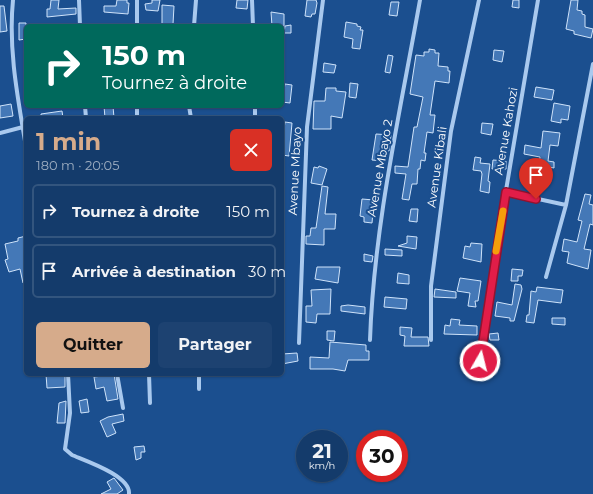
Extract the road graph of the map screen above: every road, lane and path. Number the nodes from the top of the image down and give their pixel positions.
1 (13, 0) edge
2 (79, 0) edge
3 (137, 0) edge
4 (196, 0) edge
5 (252, 0) edge
6 (323, 0) edge
7 (420, 0) edge
8 (479, 0) edge
9 (538, 0) edge
10 (80, 24) edge
11 (137, 24) edge
12 (194, 24) edge
13 (253, 24) edge
14 (593, 64) edge
15 (23, 127) junction
16 (0, 133) edge
17 (24, 134) edge
18 (506, 192) junction
19 (566, 205) junction
20 (546, 277) dead end
21 (370, 340) dead end
22 (431, 340) dead end
23 (300, 343) dead end
24 (480, 361) dead end
25 (68, 376) edge
26 (117, 376) edge
27 (149, 376) edge
28 (199, 376) edge
29 (199, 389) dead end
30 (150, 403) dead end
31 (123, 408) dead end
32 (129, 494) edge

1 - 15 street
2 - 10 street
3 - 11 street
4 - 12 street
5 - 13 street
6 - 23 street, Avenue Mbayo
7 - 21 street, Avenue Mbayo 2
8 - 22 street, Avenue Kibali
9 - 18 street, Avenue Kahozi
14 - 19 street
15 - 16 street
15 - 17 street
18 - 19 street
18 - 24 street, Avenue Kahozi
19 - 20 street
25 - 32 street
26 - 31 street
27 - 30 street
28 - 29 street

